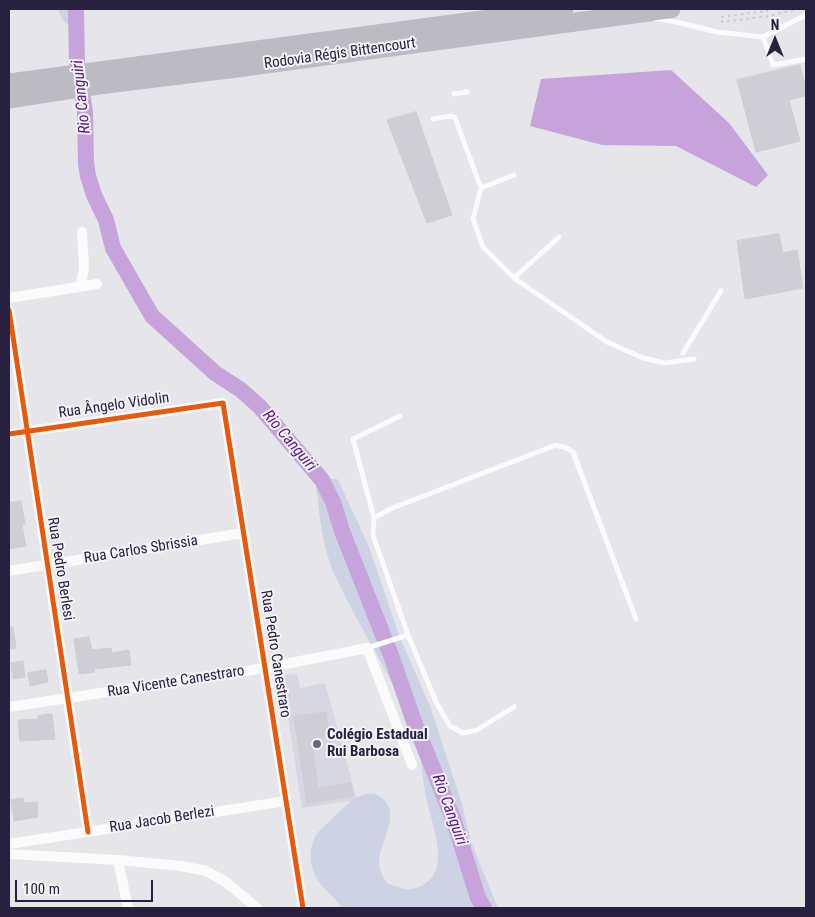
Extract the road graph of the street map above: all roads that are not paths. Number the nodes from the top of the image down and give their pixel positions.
1 (564, 9) edge
2 (671, 9) edge
3 (624, 15) junction
4 (806, 15) edge
5 (763, 37) junction
6 (806, 59) edge
7 (99, 78) junction
8 (9, 83) edge
9 (61, 83) junction
10 (466, 92) dead end
11 (454, 94) dead end
12 (9, 98) edge
13 (433, 119) dead end
14 (514, 175) dead end
15 (480, 188) junction
16 (82, 232) dead end
17 (559, 237) dead end
18 (514, 278) junction
19 (97, 284) dead end
20 (81, 286) junction
21 (722, 291) dead end
22 (9, 298) edge
23 (9, 310) edge
24 (683, 353) dead end
25 (694, 359) dead end
26 (223, 403) joint
27 (400, 416) dead end
28 (27, 432) junction
29 (9, 434) edge
30 (374, 518) junction
31 (244, 533) junction
32 (47, 565) junction
33 (9, 571) edge
34 (636, 619) dead end
35 (408, 634) junction
36 (370, 647) junction
37 (265, 668) junction
38 (67, 698) junction
39 (9, 707) edge
40 (514, 707) dead end
41 (412, 765) dead end
42 (286, 801) junction
43 (88, 832) junction
44 (9, 844) edge
45 (9, 854) edge
46 (118, 860) junction
47 (128, 908) edge
48 (256, 908) edge
49 (303, 908) edge

1 - 7 highway, Rodovia Régis Bittencourt
2 - 3 highway, Rodovia Régis Bittencourt
3 - 5 lane
3 - 7 highway, Rodovia Régis Bittencourt
4 - 5 lane
5 - 6 lane
7 - 9 highway, Rodovia Régis Bittencourt
8 - 9 highway, Rodovia Régis Bittencourt
9 - 12 highway, Rodovia Régis Bittencourt
10 - 11 lane
13 - 15 lane
14 - 15 lane
15 - 18 lane
16 - 20 street
17 - 18 lane
18 - 25 lane
19 - 20 street
20 - 22 street
21 - 24 lane
23 - 28 street, Rua Pedro Berlesi
26 - 28 street, Rua Ângelo Vidolin
26 - 31 street, Rua Pedro Canestraro
27 - 30 lane
28 - 29 street, Rua Ângelo Vidolin
28 - 32 street, Rua Pedro Berlesi
30 - 34 lane
30 - 35 lane
31 - 32 street, Rua Carlos Sbrissia
31 - 37 street, Rua Pedro Canestraro
32 - 33 street, Rua Carlos Sbrissia
32 - 38 street, Rua Pedro Berlesi
35 - 36 lane
35 - 40 lane
36 - 37 street, Rua Vicente Canestraro
36 - 41 street
37 - 38 street, Rua Vicente Canestraro
37 - 42 street, Rua Pedro Canestraro
38 - 39 street, Rua Vicente Canestraro
38 - 43 street, Rua Pedro Berlesi
42 - 43 street, Rua Jacob Berlezi
42 - 49 street, Rua Pedro Canestraro
43 - 44 street, Rua Jacob Berlezi
45 - 46 street
46 - 47 street
46 - 48 street

